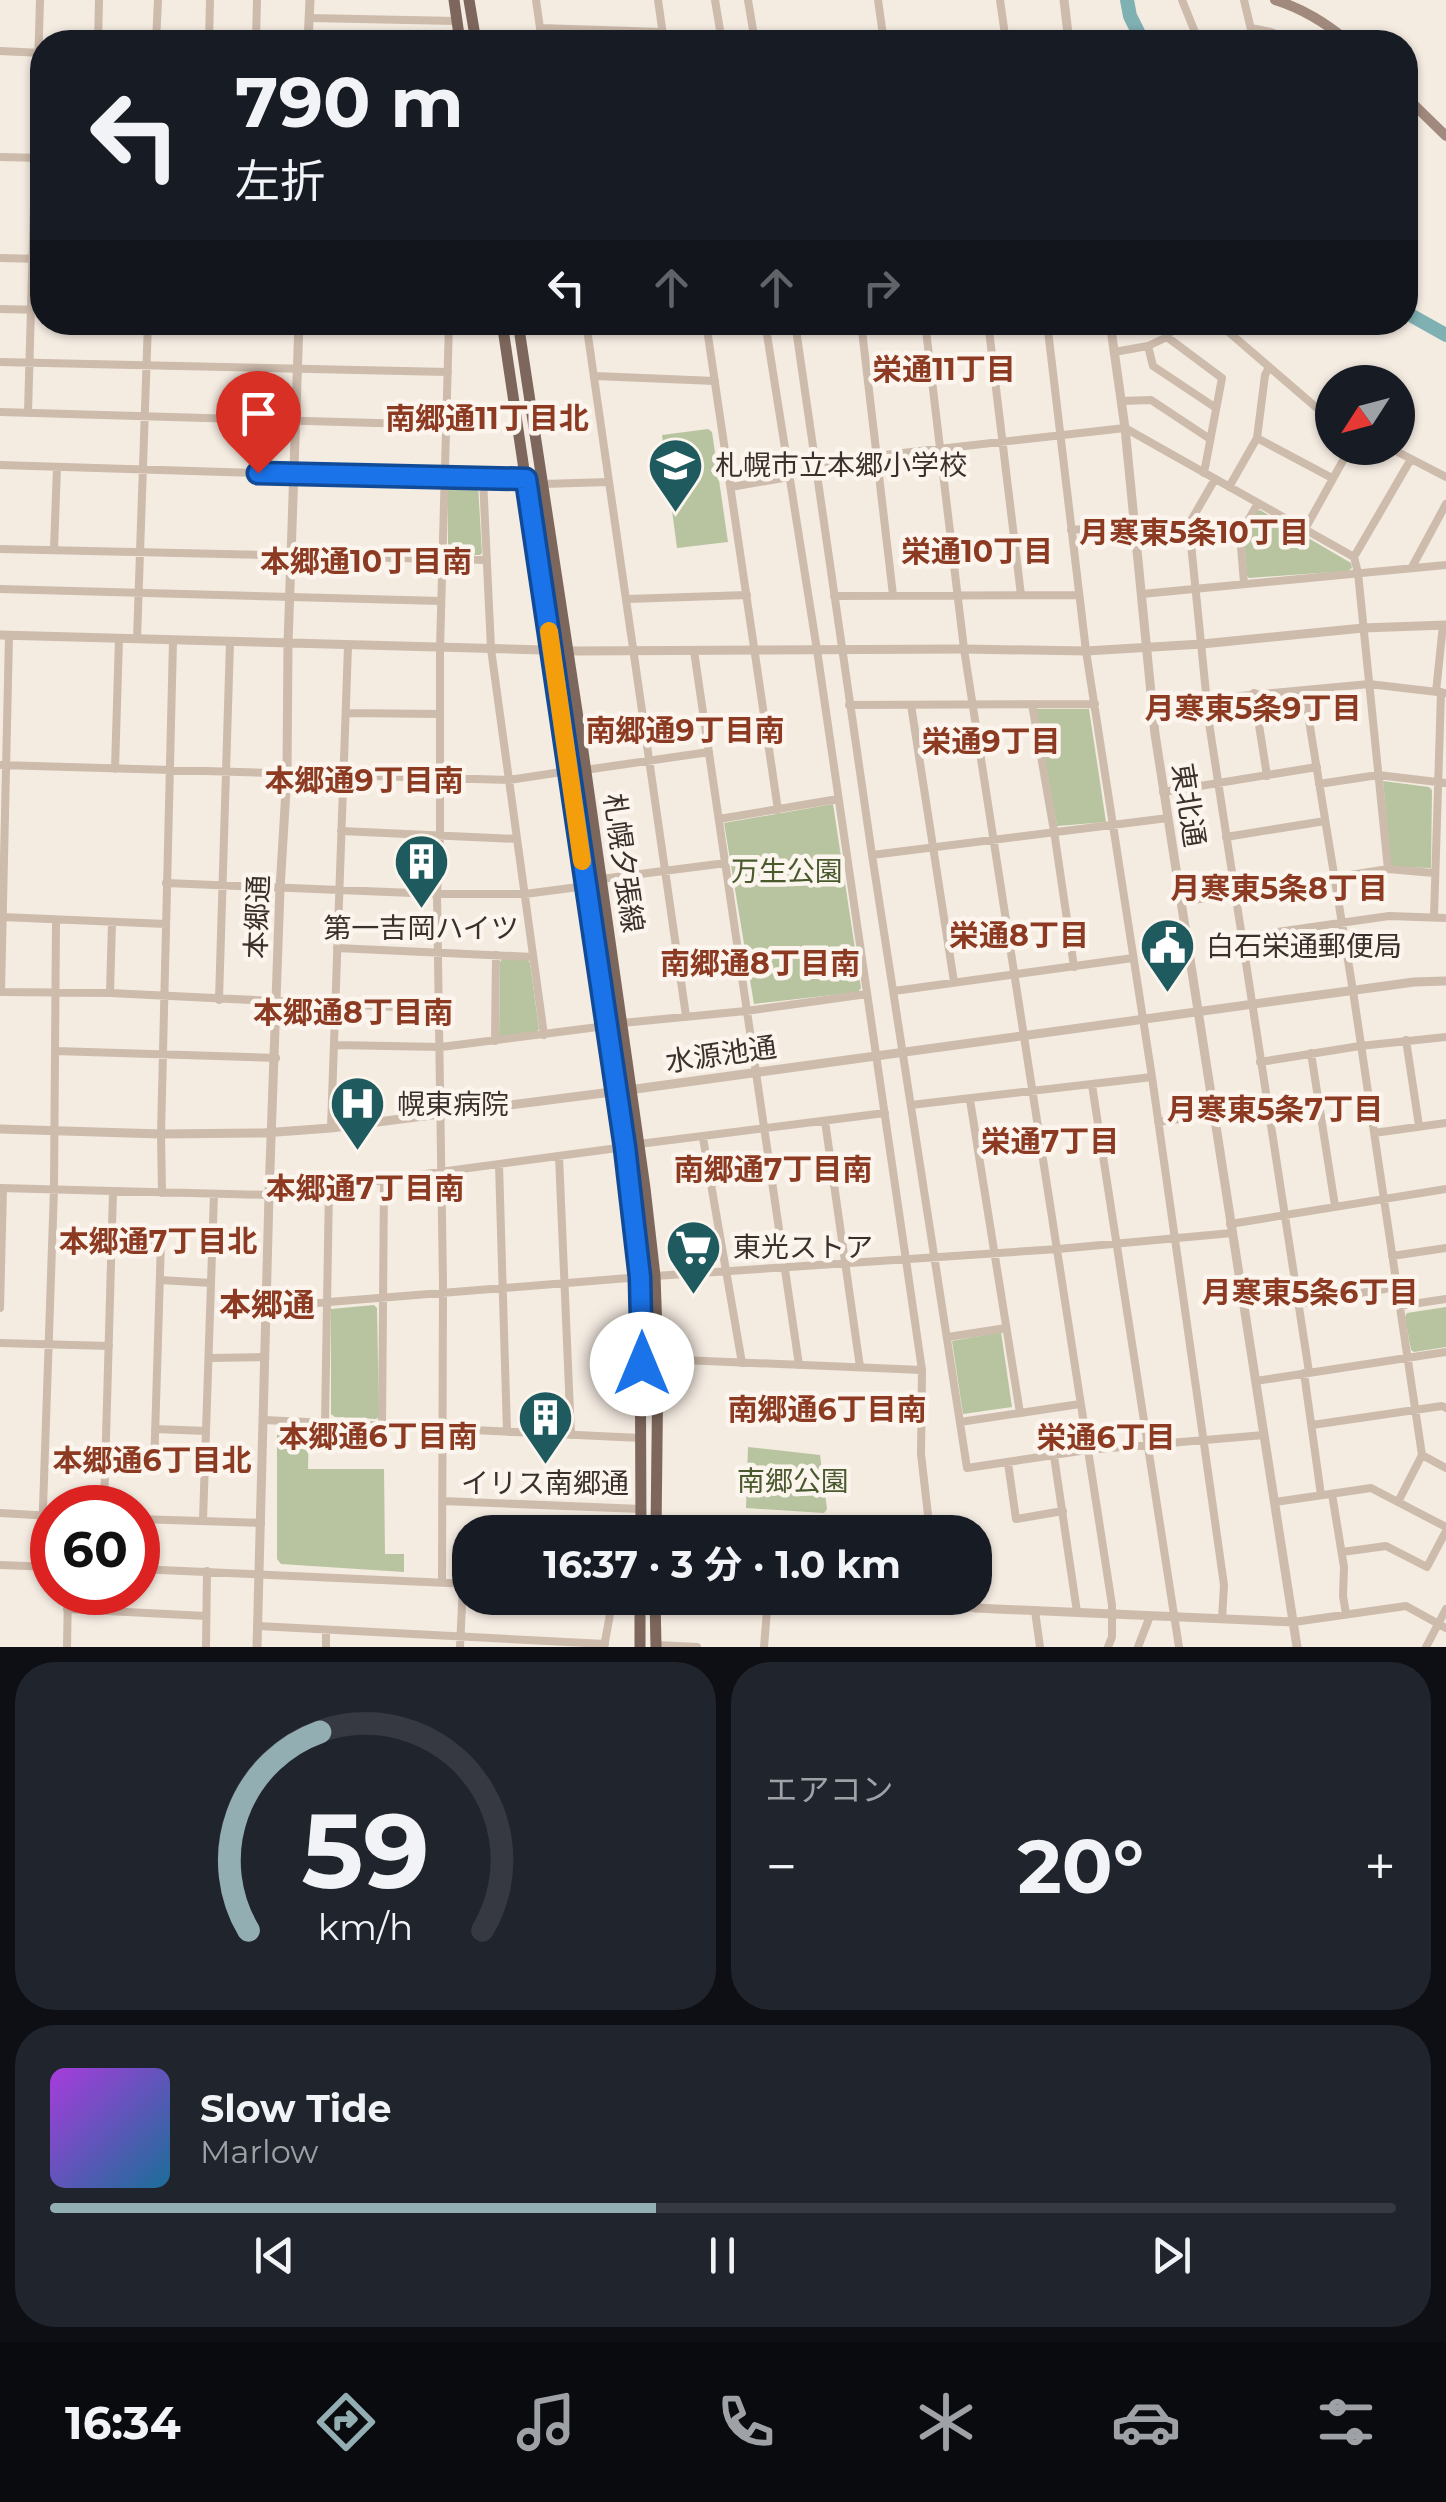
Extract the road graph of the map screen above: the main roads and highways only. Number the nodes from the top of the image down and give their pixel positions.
1 (454, 0) edge
2 (470, 0) edge
3 (1275, 0) edge
4 (458, 30) edge
5 (474, 30) edge
6 (1334, 30) edge
7 (1418, 109) edge
8 (1446, 136) edge
9 (504, 335) edge
10 (520, 335) edge
11 (641, 1515) edge
12 (656, 1515) edge
13 (640, 1615) edge
14 (655, 1615) edge
15 (656, 1646) edge
16 (640, 1647) edge

1 - 4 main road
2 - 5 main road
3 - 6 main road
7 - 8 main road
9 - 11 main road, 札幌夕張線
10 - 12 main road, 札幌夕張線
13 - 16 main road
14 - 15 main road

